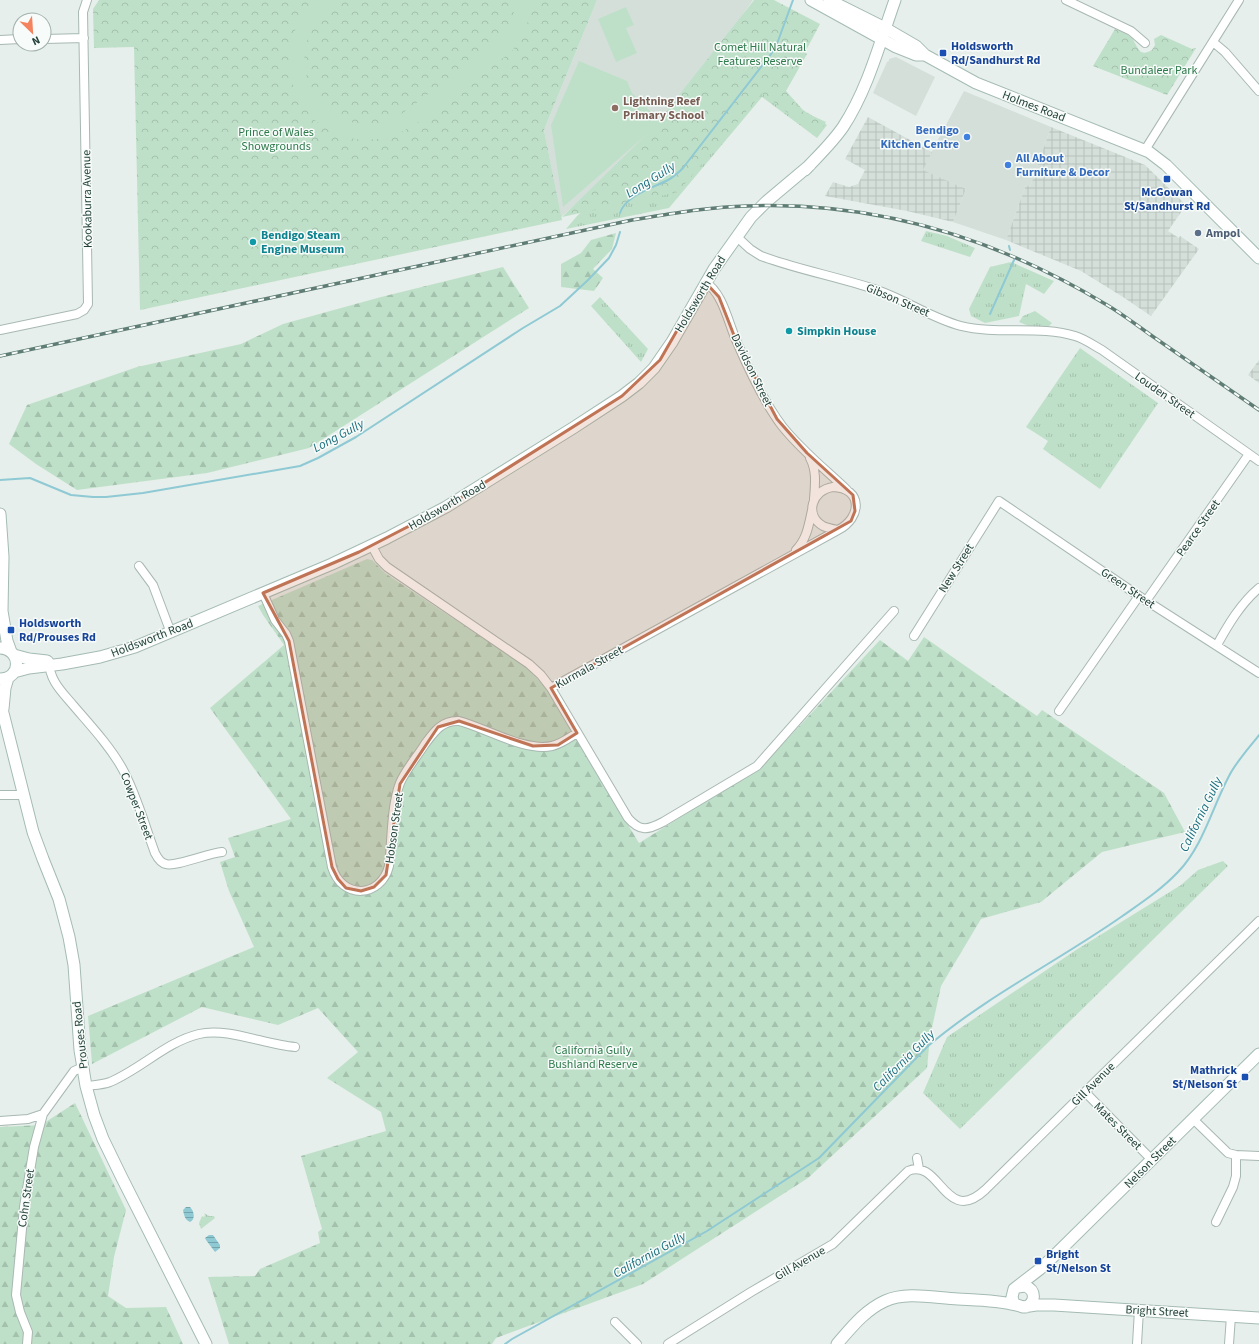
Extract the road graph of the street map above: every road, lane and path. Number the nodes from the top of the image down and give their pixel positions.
1 (88, 0) edge
2 (811, 0) edge
3 (829, 0) edge
4 (895, 0) edge
5 (1066, 0) edge
6 (1239, 0) edge
7 (885, 28) junction
8 (84, 38) junction
9 (12, 39) edge
10 (52, 39) edge
11 (881, 39) junction
12 (0, 40) edge
13 (1213, 42) junction
14 (1145, 43) dead end
15 (925, 55) junction
16 (1259, 91) edge
17 (1145, 150) junction
18 (737, 237) junction
19 (1259, 258) edge
20 (705, 282) junction
21 (0, 330) edge
22 (1067, 334) joint
23 (807, 453) junction
24 (1249, 454) junction
25 (1259, 461) edge
26 (847, 490) junction
27 (999, 501) joint
28 (813, 505) junction
29 (0, 514) edge
30 (838, 530) junction
31 (372, 546) junction
32 (788, 558) junction
33 (139, 566) dead end
34 (1259, 588) edge
35 (263, 593) junction
36 (1138, 596) junction
37 (1146, 601) junction
38 (894, 611) dead end
39 (1, 616) edge
40 (171, 633) junction
41 (914, 636) dead end
42 (1217, 645) junction
43 (0, 648) edge
44 (12, 653) junction
45 (49, 664) junction
46 (1259, 673) edge
47 (7, 676) edge
48 (551, 688) junction
49 (2, 705) edge
50 (1059, 712) dead end
51 (577, 733) junction
52 (0, 795) edge
53 (23, 795) junction
54 (222, 852) dead end
55 (1259, 921) edge
56 (295, 1047) dead end
57 (1259, 1054) edge
58 (83, 1067) junction
59 (86, 1086) junction
60 (1085, 1092) junction
61 (43, 1114) junction
62 (1193, 1119) junction
63 (0, 1121) edge
64 (1236, 1155) junction
65 (1259, 1156) edge
66 (917, 1158) dead end
67 (1152, 1160) junction
68 (919, 1169) junction
69 (1216, 1222) dead end
70 (1040, 1269) junction
71 (1015, 1289) junction
72 (1033, 1292) junction
73 (991, 1301) junction
74 (1054, 1305) junction
75 (1021, 1306) junction
76 (1139, 1310) junction
77 (1231, 1316) junction
78 (1259, 1318) edge
79 (615, 1322) dead end
80 (27, 1344) edge
81 (206, 1344) edge
82 (637, 1344) edge
83 (668, 1344) edge
84 (837, 1344) edge
85 (1137, 1344) edge
86 (1229, 1344) edge

1 - 8 street, Kookaburra Avenue
2 - 11 main road, Holmes Road
3 - 7 main road, Holmes Road
4 - 7 main road, Holdsworth Road
5 - 14 street
6 - 13 street
7 - 11 main road, Holdsworth Road
7 - 15 main road, Holmes Road
8 - 10 street
8 - 21 street, Kookaburra Avenue
9 - 12 street
11 - 15 main road, Holmes Road
11 - 18 main road, Holdsworth Road
13 - 16 street
13 - 17 street
15 - 17 main road, Holmes Road
17 - 19 main road, Holmes Road
18 - 20 main road, Holdsworth Road
18 - 22 street, Gibson Street
20 - 23 street, Davidson Street
20 - 31 main road, Holdsworth Road
22 - 24 street, Louden Street
23 - 26 street, Davidson Street
23 - 28 street, Davidson Street
24 - 25 street, Louden Street
24 - 37 street, Pearce Street
26 - 28 street
26 - 30 street
27 - 36 street, Green Street
27 - 41 street, New Street
28 - 30 street
28 - 32 street, Kurmala Street
29 - 39 main road
30 - 32 street, Kurmala Street
31 - 35 main road, Holdsworth Road
31 - 48 street, Kurmala Street
32 - 48 street, Kurmala Street
33 - 40 street
34 - 42 street
35 - 40 main road, Holdsworth Road
35 - 51 street, Hobson Street
36 - 37 street, Green Street
36 - 50 street
37 - 42 street, Green Street
38 - 51 street
39 - 44 main road
40 - 45 main road, Holdsworth Road
42 - 46 street, Green Street
43 - 44 main road, Holdsworth Road
44 - 45 main road, Holdsworth Road
44 - 47 main road, Prouses Road
45 - 47 main road, Holdsworth Road
45 - 54 street, Cowper Street
47 - 49 main road, Prouses Road
48 - 51 street
49 - 53 main road, Prouses Road
52 - 53 street
53 - 58 main road, Prouses Road
55 - 60 street, Gill Avenue
56 - 59 street
57 - 62 main road, Nelson Street
58 - 59 main road, Prouses Road
58 - 61 street, Cohn Street
59 - 81 main road, Prouses Road
60 - 67 street, Mates Street
60 - 68 street, Gill Avenue
61 - 63 street
61 - 80 street, Cohn Street
62 - 64 street
62 - 67 main road, Nelson Street
64 - 65 street
64 - 69 street
66 - 68 street
67 - 70 main road, Nelson Street
68 - 83 street, Gill Avenue
70 - 71 main road, Nelson Street
70 - 72 main road, Nelson Street
71 - 72 main road
71 - 73 main road, Bright Street
71 - 75 main road
72 - 74 main road, Bright Street
72 - 75 main road
73 - 75 main road, Bright Street
73 - 84 main road, Bright Street
74 - 75 main road, Bright Street
74 - 76 main road, Bright Street
76 - 77 main road, Bright Street
76 - 85 street
77 - 78 main road, Bright Street
77 - 86 street
79 - 82 street

